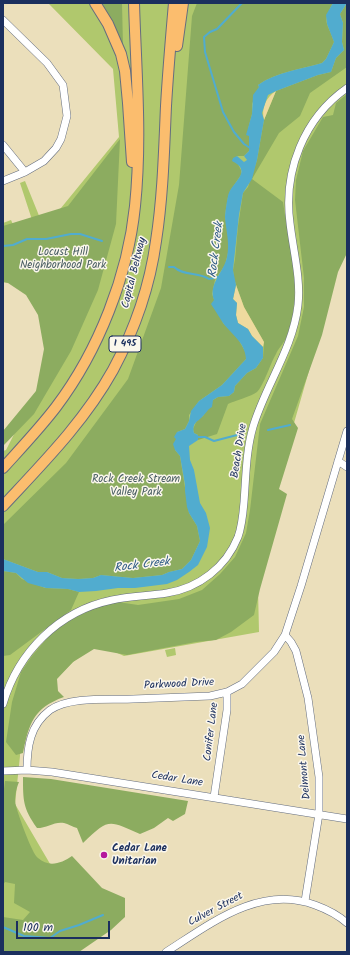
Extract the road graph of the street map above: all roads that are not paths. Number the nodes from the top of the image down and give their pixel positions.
1 (95, 3) edge
2 (134, 3) edge
3 (174, 3) edge
4 (183, 3) edge
5 (3, 20) edge
6 (347, 88) edge
7 (3, 145) edge
8 (164, 146) junction
9 (25, 172) junction
10 (3, 181) edge
11 (130, 240) junction
12 (347, 431) edge
13 (345, 445) edge
14 (338, 461) junction
15 (347, 467) edge
16 (3, 468) edge
17 (3, 506) edge
18 (285, 635) junction
19 (227, 692) junction
20 (3, 704) edge
21 (27, 770) junction
22 (3, 771) edge
23 (214, 797) junction
24 (320, 814) junction
25 (347, 818) edge
26 (305, 901) junction
27 (347, 922) edge
28 (166, 952) edge

1 - 11 highway
2 - 11 highway, Capital Beltway / I 495
3 - 8 highway, Capital Beltway / I 495
4 - 8 highway
5 - 9 street
6 - 20 street, Beach Drive
7 - 9 street
8 - 17 highway, Capital Beltway / I 495
9 - 10 street
11 - 16 highway, Capital Beltway / I 495
12 - 13 street, Parkwood Drive
13 - 14 street, Parkwood Drive
14 - 15 street
14 - 18 street, Parkwood Drive
18 - 19 street, Parkwood Drive
18 - 24 street, Delmont Lane
19 - 21 street, Parkwood Drive
19 - 23 street, Conifer Lane
21 - 22 street, Cedar Lane
21 - 23 street, Cedar Lane
23 - 24 street, Cedar Lane
24 - 25 street, Cedar Lane
24 - 26 street, Delmont Lane
26 - 27 street, Culver Street
26 - 28 street, Culver Street

